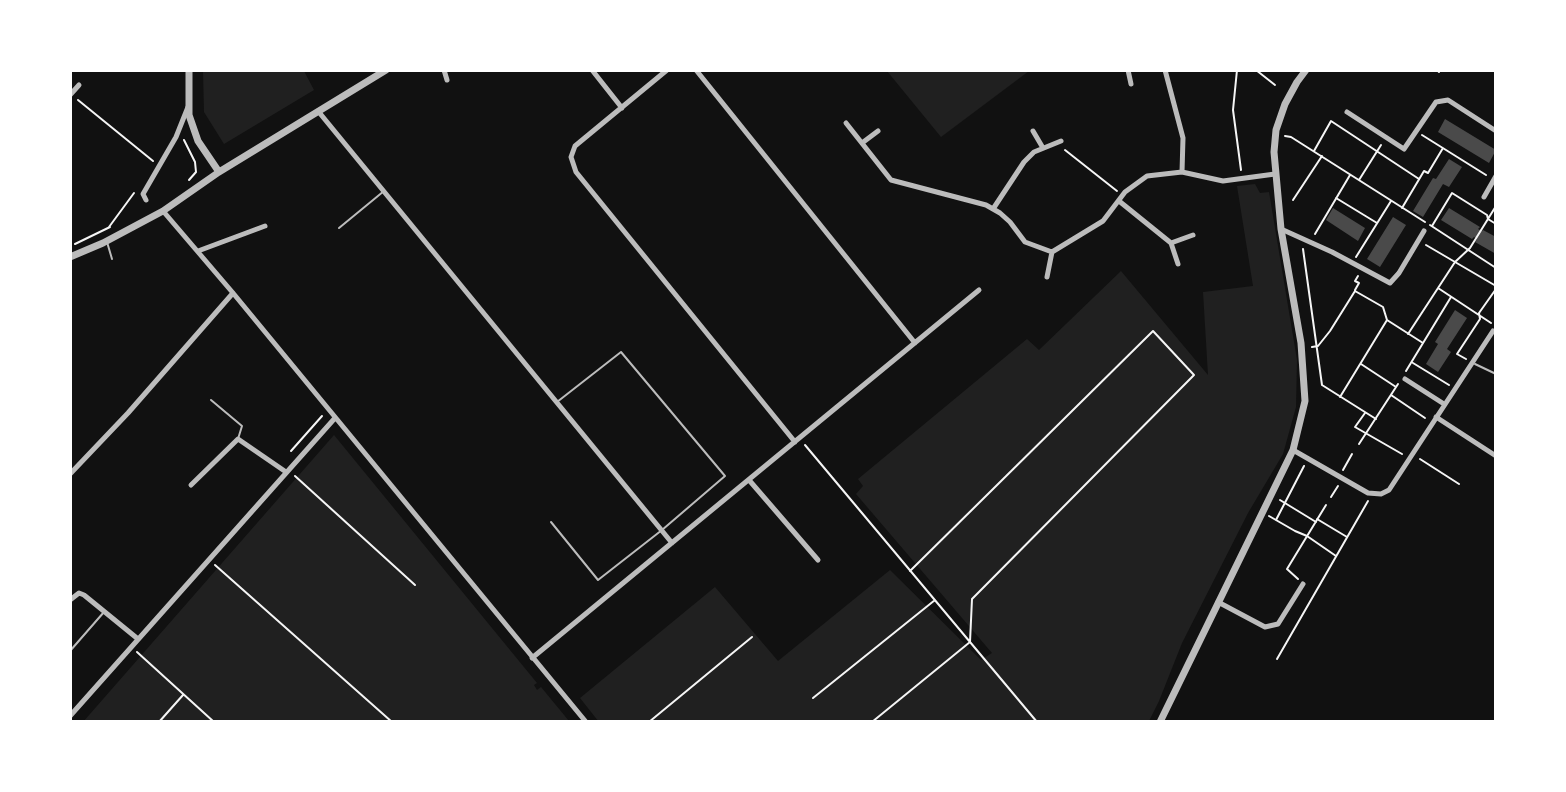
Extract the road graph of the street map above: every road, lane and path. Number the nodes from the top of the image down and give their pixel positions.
1 (189, 70) edge
2 (386, 70) edge
3 (444, 70) edge
4 (592, 70) edge
5 (667, 70) edge
6 (696, 70) edge
7 (1128, 70) edge
8 (1165, 70) edge
9 (1237, 70) edge
10 (1256, 70) edge
11 (1306, 70) edge
12 (447, 80) dead end
13 (1131, 84) dead end
14 (79, 85) dead end
15 (1275, 85) dead end
16 (71, 94) edge
17 (188, 107) junction
18 (622, 108) junction
19 (318, 111) junction
20 (1347, 112) dead end
21 (846, 123) dead end
22 (878, 131) dead end
23 (1033, 131) dead end
24 (1416, 131) junction
25 (1496, 131) edge
26 (1276, 134) junction
27 (1385, 137) junction
28 (184, 140) dead end
29 (1058, 142) joint
30 (862, 143) junction
31 (1043, 148) junction
32 (1443, 148) junction
33 (1376, 151) junction
34 (1314, 152) junction
35 (1322, 156) junction
36 (155, 163) dead end
37 (219, 172) junction
38 (1182, 172) junction
39 (1275, 174) junction
40 (1350, 175) junction
41 (1242, 178) junction
42 (1494, 178) edge
43 (1419, 179) junction
44 (1359, 180) junction
45 (187, 183) dead end
46 (135, 190) dead end
47 (384, 191) junction
48 (1123, 195) junction
49 (1484, 197) dead end
50 (1336, 198) junction
51 (146, 200) dead end
52 (1293, 200) dead end
53 (1119, 201) junction
54 (1391, 201) junction
55 (1496, 206) edge
56 (1402, 208) junction
57 (993, 209) junction
58 (163, 211) junction
59 (1488, 219) junction
60 (1377, 223) junction
61 (1496, 224) edge
62 (115, 226) dead end
63 (265, 226) dead end
64 (1432, 226) junction
65 (109, 227) junction
66 (339, 228) dead end
67 (1281, 229) junction
68 (1424, 231) dead end
69 (1193, 235) dead end
70 (1301, 238) junction
71 (1419, 240) junction
72 (106, 241) junction
73 (1171, 243) junction
74 (1312, 243) junction
75 (70, 245) edge
76 (1468, 250) junction
77 (198, 251) junction
78 (1052, 252) junction
79 (70, 258) edge
80 (112, 259) dead end
81 (1456, 261) junction
82 (1178, 264) dead end
83 (1352, 264) junction
84 (1362, 268) junction
85 (1496, 268) edge
86 (1047, 277) dead end
87 (1438, 288) junction
88 (1496, 288) edge
89 (979, 290) dead end
90 (1355, 291) junction
91 (233, 293) junction
92 (1451, 297) junction
93 (1479, 315) junction
94 (1387, 320) junction
95 (1494, 328) edge
96 (1408, 334) junction
97 (915, 343) junction
98 (1423, 343) junction
99 (1318, 346) junction
100 (1302, 348) junction
101 (1472, 362) junction
102 (1413, 363) dead end
103 (1361, 364) junction
104 (1496, 375) edge
105 (1405, 380) dead end
106 (1396, 387) junction
107 (1455, 388) junction
108 (1391, 395) junction
109 (1341, 397) junction
110 (211, 400) dead end
111 (557, 402) junction
112 (1444, 404) junction
113 (1365, 413) junction
114 (323, 416) dead end
115 (335, 417) junction
116 (1436, 417) junction
117 (1376, 419) junction
118 (1432, 424) junction
119 (1367, 433) junction
120 (238, 440) junction
121 (797, 440) junction
122 (1359, 444) dead end
123 (1293, 450) junction
124 (291, 452) dead end
125 (1352, 454) dead end
126 (1411, 456) junction
127 (1496, 456) edge
128 (1304, 466) dead end
129 (1343, 470) dead end
130 (286, 472) junction
131 (70, 474) edge
132 (295, 476) dead end
133 (749, 480) junction
134 (1339, 484) dead end
135 (1460, 484) dead end
136 (191, 485) dead end
137 (1370, 493) junction
138 (1271, 495) junction
139 (1331, 497) dead end
140 (1285, 503) junction
141 (1326, 505) dead end
142 (1263, 512) junction
143 (1276, 520) junction
144 (1317, 520) junction
145 (551, 522) dead end
146 (662, 530) junction
147 (1307, 536) junction
148 (1347, 537) junction
149 (672, 543) junction
150 (1336, 556) junction
151 (818, 560) dead end
152 (215, 565) dead end
153 (910, 571) junction
154 (1302, 584) joint
155 (415, 585) dead end
156 (70, 600) edge
157 (935, 600) junction
158 (1218, 602) junction
159 (105, 612) junction
160 (752, 637) dead end
161 (138, 639) junction
162 (970, 642) junction
163 (70, 651) edge
164 (137, 652) dead end
165 (532, 658) junction
166 (1277, 659) dead end
167 (184, 694) junction
168 (813, 698) dead end
169 (70, 716) edge
170 (159, 722) edge
171 (214, 722) edge
172 (392, 722) edge
173 (585, 722) edge
174 (649, 722) edge
175 (872, 722) edge
176 (1036, 722) edge
177 (1160, 722) edge

1 - 17 street
2 - 19 street
3 - 12 street
4 - 18 street
5 - 18 street
6 - 97 street
7 - 13 street
8 - 38 street
9 - 41 path
10 - 15 path
11 - 26 street
14 - 16 street
16 - 36 path
17 - 37 street
17 - 51 street
18 - 121 street
19 - 37 street
19 - 47 street
20 - 27 street
21 - 30 street
22 - 30 street
23 - 31 street
24 - 25 street
24 - 27 street
24 - 32 path
26 - 34 path
26 - 39 street
27 - 33 path
28 - 45 path
29 - 31 street
29 - 48 path
30 - 57 street
31 - 57 street
32 - 42 path
32 - 43 path
33 - 34 path
33 - 43 path
33 - 44 path
34 - 35 path
35 - 40 path
35 - 52 path
37 - 58 street
38 - 41 street
38 - 48 street
39 - 41 street
39 - 67 street
40 - 44 path
40 - 50 path
42 - 49 street
43 - 56 path
44 - 54 path
46 - 65 path
47 - 66 lane
47 - 111 street
48 - 53 street
50 - 60 path
50 - 74 path
53 - 73 street
53 - 78 street
54 - 56 path
54 - 60 path
55 - 59 path
56 - 64 path
57 - 78 street
58 - 72 street
58 - 77 street
59 - 61 path
59 - 64 path
59 - 76 path
60 - 83 path
62 - 65 path
63 - 77 street
64 - 76 path
65 - 75 path
67 - 70 street
67 - 100 street
68 - 71 street
69 - 73 street
70 - 74 street
70 - 99 path
71 - 81 path
71 - 84 street
72 - 79 street
72 - 80 lane
73 - 82 street
74 - 83 street
76 - 81 path
76 - 85 path
77 - 91 street
78 - 86 street
81 - 87 path
81 - 88 path
83 - 84 street
84 - 90 path
87 - 92 path
87 - 96 path
88 - 93 path
89 - 97 street
90 - 94 path
90 - 99 path
91 - 115 street
91 - 131 street
92 - 93 path
92 - 98 path
93 - 95 path
93 - 101 path
94 - 96 path
94 - 103 path
95 - 101 street
96 - 98 path
97 - 121 street
98 - 106 path
99 - 100 path
99 - 109 path
100 - 123 street
101 - 104 lane
101 - 107 street
102 - 107 path
103 - 106 path
103 - 109 path
105 - 112 street
106 - 108 path
107 - 112 street
108 - 117 path
108 - 118 path
109 - 113 path
110 - 120 lane
111 - 146 street
111 - 146 lane
112 - 116 street
113 - 117 path
113 - 119 path
114 - 124 path
115 - 130 street
115 - 165 street
116 - 118 street
116 - 127 street
117 - 119 path
118 - 126 street
119 - 122 path
119 - 126 path
120 - 130 street
120 - 136 street
121 - 133 street
121 - 153 path
123 - 137 street
123 - 138 street
125 - 129 path
126 - 135 path
126 - 137 street
128 - 140 path
130 - 161 street
132 - 155 path
133 - 149 street
133 - 151 street
134 - 139 path
137 - 148 path
138 - 140 path
138 - 142 street
140 - 143 path
140 - 144 path
141 - 144 path
142 - 143 path
142 - 158 street
143 - 147 path
144 - 147 path
144 - 148 path
145 - 146 lane
146 - 149 street
147 - 150 path
147 - 154 path
148 - 150 path
149 - 165 street
150 - 166 path
152 - 172 path
153 - 157 path
153 - 162 path
154 - 158 street
156 - 159 street
157 - 162 path
157 - 168 path
158 - 177 street
159 - 161 street
159 - 163 lane
160 - 174 path
161 - 169 street
162 - 175 path
162 - 176 path
164 - 167 path
165 - 173 street
167 - 170 path
167 - 171 path

